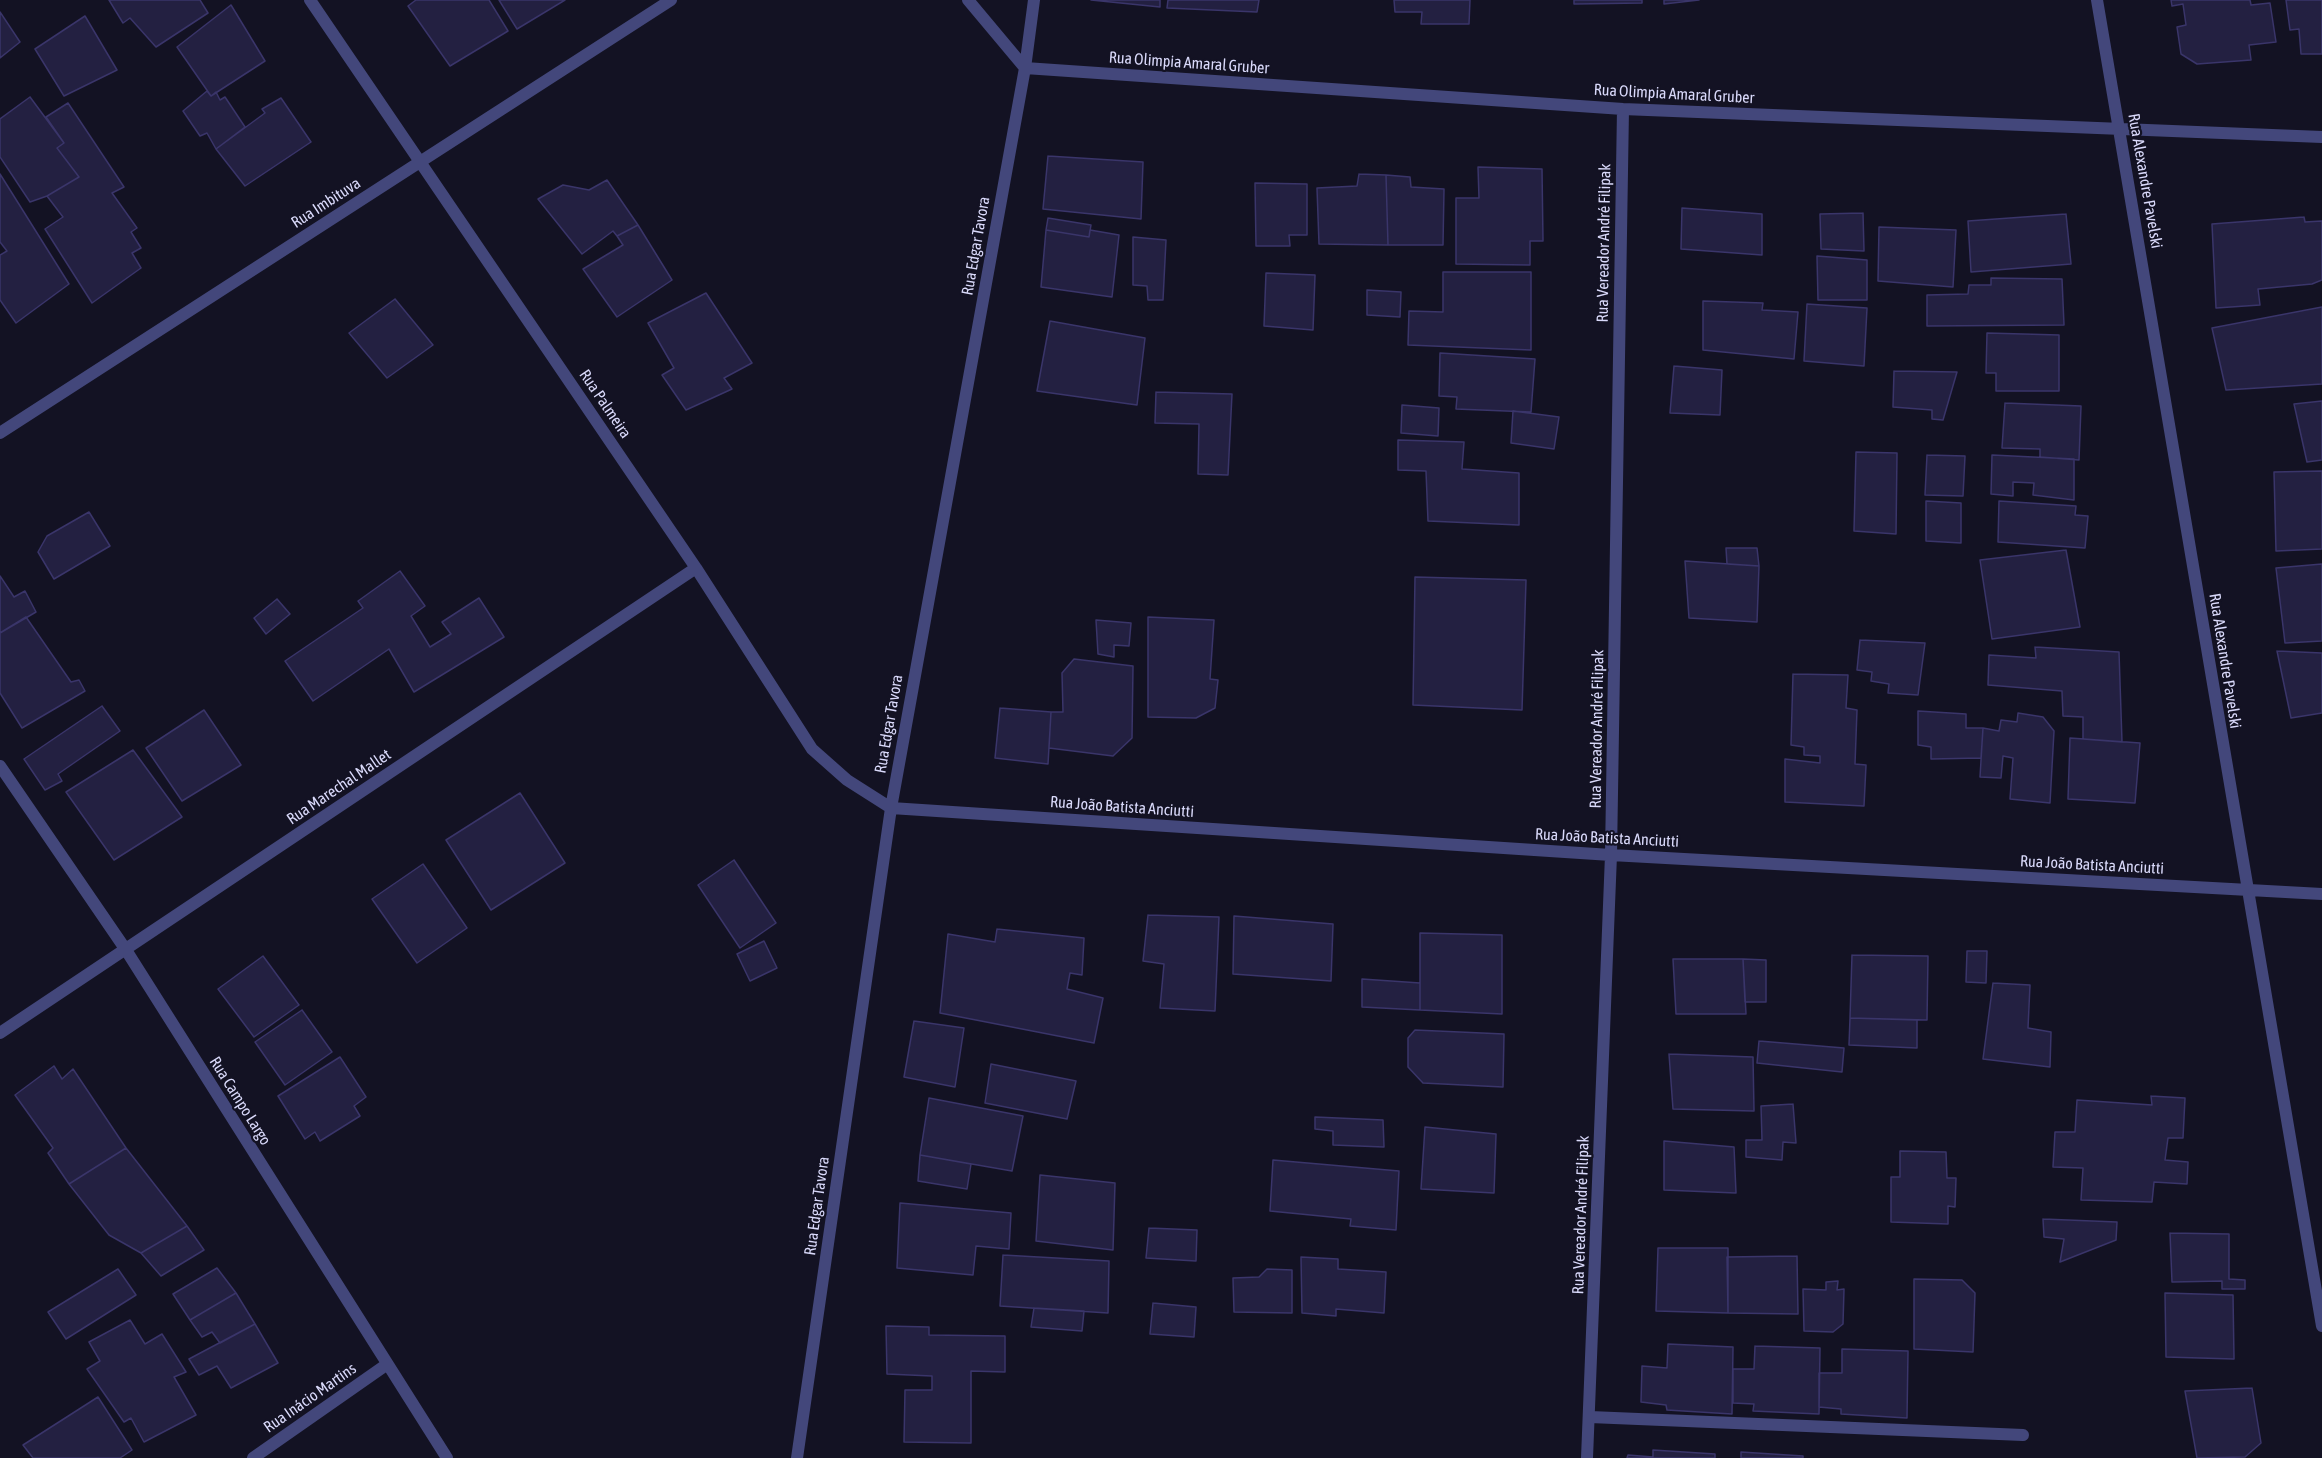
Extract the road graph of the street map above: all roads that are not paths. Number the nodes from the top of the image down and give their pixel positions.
1 (309, 0) edge
2 (670, 0) edge
3 (968, 0) edge
4 (1034, 0) edge
5 (2097, 0) edge
6 (1025, 68) junction
7 (1623, 109) junction
8 (2119, 128) junction
9 (2322, 137) edge
10 (420, 162) junction
11 (0, 433) edge
12 (696, 568) junction
13 (0, 766) edge
14 (891, 808) junction
15 (1611, 855) junction
16 (2247, 890) junction
17 (2322, 894) edge
18 (126, 950) junction
19 (0, 1033) edge
20 (2322, 1326) edge
21 (386, 1365) junction
22 (1590, 1417) junction
23 (2024, 1435) dead end
24 (253, 1458) edge
25 (447, 1458) edge
26 (797, 1458) edge
27 (1587, 1458) edge

1 - 10 street, Rua Palmeira
2 - 10 street, Rua Imbituva
3 - 6 street
4 - 6 street, Rua Edgar Tavora
5 - 8 street, Rua Alexandre Pavelski
6 - 7 street, Rua Olimpia Amaral Gruber
6 - 14 street, Rua Edgar Tavora
7 - 8 street, Rua Olimpia Amaral Gruber
7 - 15 street, Rua Vereador André Filipak
8 - 9 street, Rua Olimpia Amaral Gruber
8 - 16 street, Rua Alexandre Pavelski
10 - 11 street, Rua Imbituva
10 - 12 street, Rua Palmeira
12 - 14 street, Rua Palmeira
12 - 18 street, Rua Marechal Mallet
13 - 18 street, Rua Campo Largo
14 - 15 street, Rua João Batista Anciutti
14 - 26 street, Rua Edgar Tavora
15 - 16 street, Rua João Batista Anciutti
15 - 22 street, Rua Vereador André Filipak
16 - 17 street, Rua João Batista Anciutti
16 - 20 street, Rua Alexandre Pavelski
18 - 19 street, Rua Marechal Mallet
18 - 21 street, Rua Campo Largo
21 - 24 street, Rua Inácio Martins
21 - 25 street, Rua Campo Largo
22 - 23 street
22 - 27 street, Rua Vereador André Filipak

